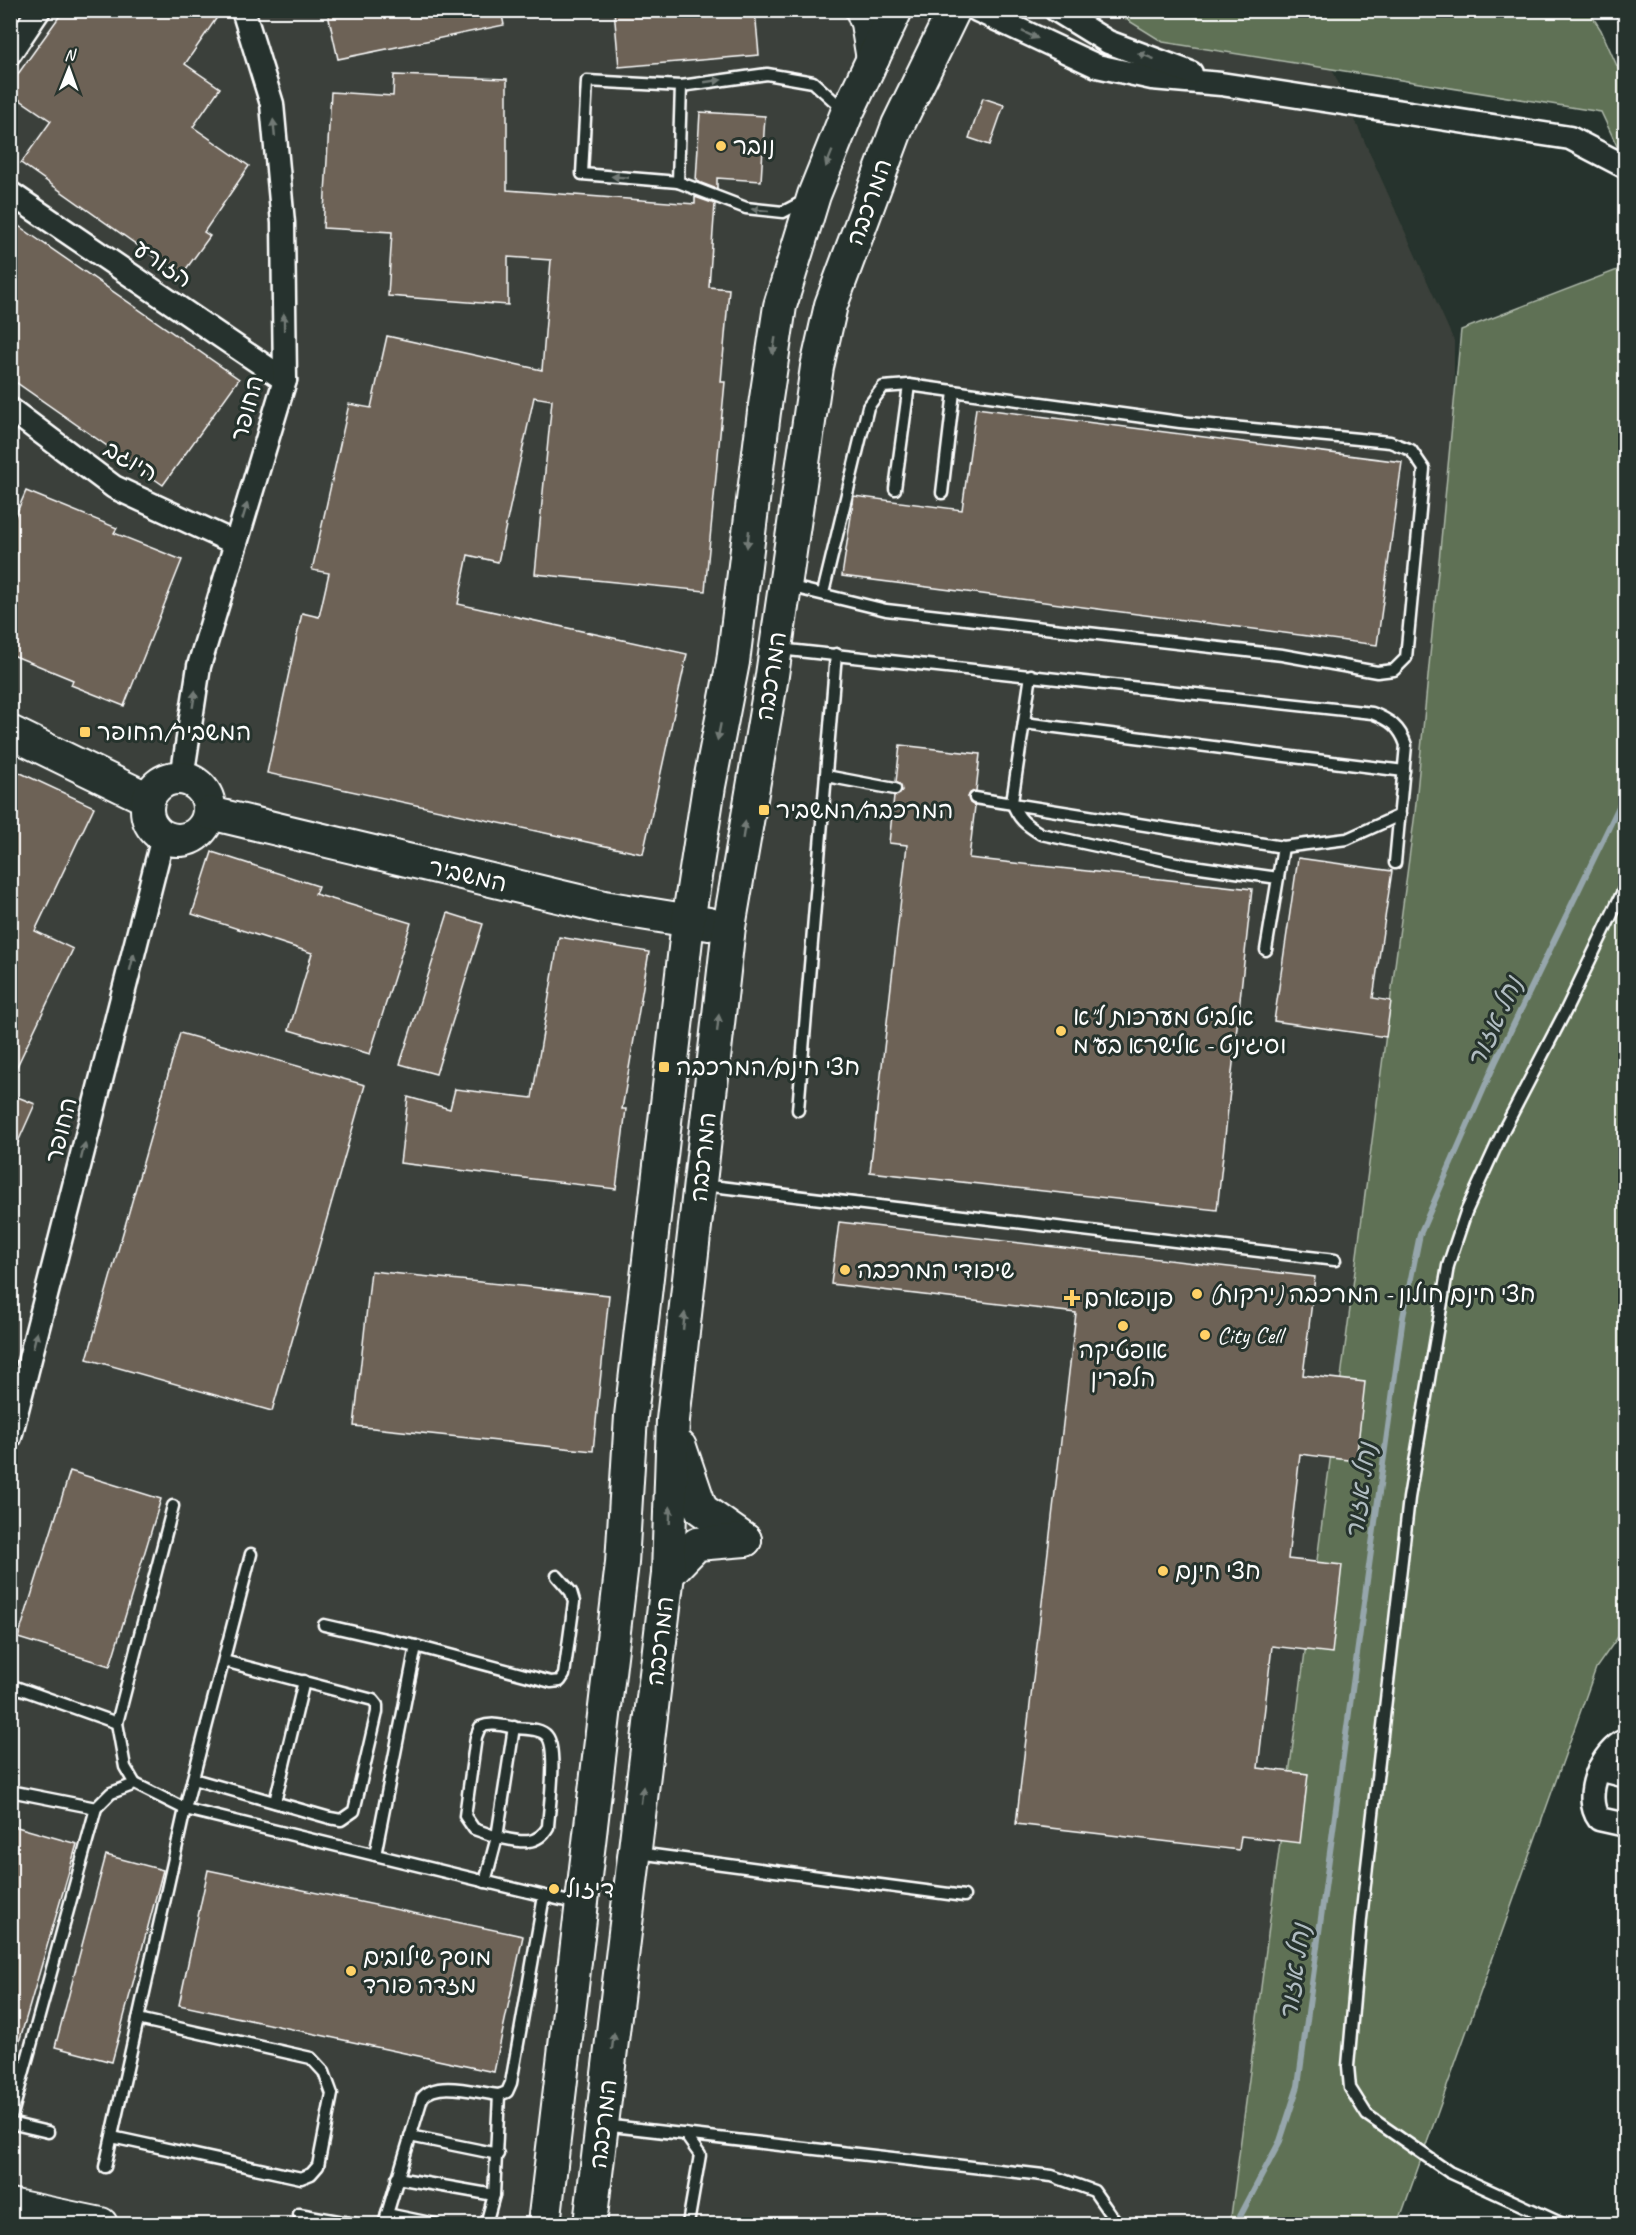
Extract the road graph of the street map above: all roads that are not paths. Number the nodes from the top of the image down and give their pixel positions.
1 (39, 10) edge
2 (243, 10) edge
3 (862, 10) edge
4 (896, 10) edge
5 (954, 10) edge
6 (976, 10) edge
7 (1056, 10) edge
8 (10, 53) edge
9 (873, 59) junction
10 (1221, 84) junction
11 (681, 86) junction
12 (847, 113) junction
13 (1626, 167) edge
14 (678, 182) junction
15 (10, 193) edge
16 (814, 195) junction
17 (285, 380) junction
18 (909, 384) junction
19 (954, 392) junction
20 (10, 409) edge
21 (896, 489) dead end
22 (942, 493) dead end
23 (235, 543) junction
24 (785, 585) junction
25 (823, 592) junction
26 (776, 648) junction
27 (836, 654) junction
28 (1031, 675) junction
29 (1024, 723) junction
30 (10, 732) edge
31 (1404, 771) junction
32 (826, 776) junction
33 (182, 778) junction
34 (895, 789) dead end
35 (975, 798) dead end
36 (148, 799) junction
37 (1012, 802) junction
38 (210, 813) junction
39 (1400, 815) junction
40 (164, 837) junction
41 (1283, 847) junction
42 (1395, 863) dead end
43 (1278, 878) junction
44 (1626, 885) edge
45 (688, 922) junction
46 (729, 927) junction
47 (1266, 950) dead end
48 (798, 1110) dead end
49 (699, 1185) junction
50 (1335, 1260) dead end
51 (673, 1420) junction
52 (10, 1437) edge
53 (173, 1506) dead end
54 (251, 1554) dead end
55 (668, 1574) junction
56 (557, 1576) dead end
57 (324, 1625) dead end
58 (416, 1646) junction
59 (224, 1661) junction
60 (304, 1681) junction
61 (10, 1686) edge
62 (117, 1723) junction
63 (514, 1727) junction
64 (1626, 1740) edge
65 (1599, 1769) junction
66 (1626, 1776) edge
67 (193, 1779) junction
68 (135, 1784) junction
69 (10, 1791) edge
70 (276, 1802) junction
71 (96, 1808) junction
72 (185, 1809) junction
73 (1626, 1825) edge
74 (497, 1837) junction
75 (635, 1853) junction
76 (375, 1855) junction
77 (485, 1882) junction
78 (544, 1896) junction
79 (964, 1896) dead end
80 (581, 1905) junction
81 (138, 2019) junction
82 (499, 2095) junction
83 (10, 2123) edge
84 (603, 2125) junction
85 (48, 2132) dead end
86 (685, 2134) junction
87 (410, 2136) junction
88 (112, 2137) junction
89 (498, 2154) junction
90 (105, 2167) dead end
91 (397, 2178) junction
92 (494, 2194) junction
93 (10, 2205) edge
94 (299, 2214) dead end
95 (385, 2219) edge
96 (101, 2224) edge
97 (355, 2224) edge
98 (435, 2224) edge
99 (486, 2224) edge
100 (544, 2224) edge
101 (590, 2224) edge
102 (688, 2224) edge
103 (1117, 2224) edge
104 (1563, 2224) edge

1 - 8 street
17 -> 2 street, החופר
3 - 9 street
4 - 9 street, המרכבה
5 - 24 street, המרכבה
6 -> 10 street
10 -> 7 street
9 - 12 street, המרכבה
10 - 13 street
11 -> 12 lane
11 - 14 lane
14 -> 11 lane
12 -> 16 street, המרכבה
16 -> 14 lane
15 - 17 street, הזורע
16 -> 45 street, המרכבה
23 -> 17 street, החופר
18 - 19 lane
18 - 21 lane
18 - 25 lane
19 - 22 lane
19 - 25 lane
20 - 23 street, היוגב
33 -> 23 street, החופר
24 - 25 lane
24 - 26 street, המרכבה
26 - 27 lane
46 -> 26 street, המרכבה
27 - 28 lane
27 - 32 lane
28 - 29 lane
28 - 31 lane
29 - 31 lane
29 - 37 lane
30 - 36 street
31 - 39 lane
32 - 34 lane
32 - 48 lane
33 - 36 street
33 - 38 street
35 - 37 lane
36 - 40 street
37 - 41 lane
37 - 43 lane
38 - 40 street
38 - 45 street, המשביר
39 - 41 lane
39 - 42 lane
52 -> 40 street, החופר
41 - 43 lane
43 - 47 lane
44 - 104 lane
45 - 46 street, המשביר
45 - 80 street, המרכבה
49 -> 46 street, המרכבה
49 - 50 lane
51 -> 49 street, המרכבה
55 -> 51 street, המרכבה
51 - 55 street
53 - 62 lane
54 - 59 lane
75 -> 55 street, המרכבה
56 - 58 lane
57 - 58 lane
58 - 76 lane
59 - 60 lane
59 - 67 lane
60 - 70 lane
60 - 70 lane
61 - 62 lane
62 - 68 lane
63 - 74 lane
63 - 74 lane
63 - 74 lane
64 - 65 street
65 - 66 street
65 - 73 street
67 - 70 lane
67 - 72 lane
68 - 71 lane
68 - 72 lane
69 - 71 lane
71 - 83 lane
72 - 76 lane
72 - 81 lane
74 - 77 lane
75 - 79 lane
84 -> 75 street, המרכבה
76 - 77 lane
77 - 78 lane
78 - 80 lane
78 - 82 lane
80 - 100 street, המרכבה
81 - 88 lane
81 - 88 lane
82 - 87 lane
82 - 89 lane
83 - 85 lane
84 - 86 lane
84 - 101 street, המרכבה
86 - 102 lane
86 - 103 lane
87 - 89 lane
87 - 91 lane
88 - 90 lane
89 - 92 lane
91 - 92 lane
91 - 95 lane
92 - 99 lane
93 - 96 street
94 - 97 lane
95 - 98 lane

